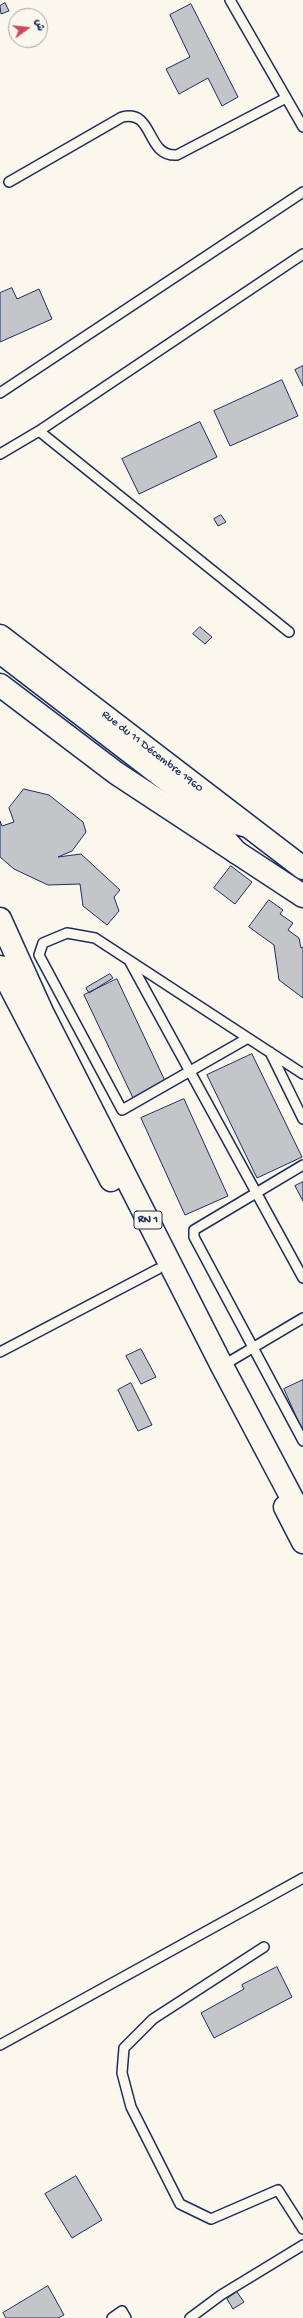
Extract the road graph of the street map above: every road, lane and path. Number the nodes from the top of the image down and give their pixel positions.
1 (230, 0) edge
2 (286, 98) junction
3 (303, 127) edge
4 (9, 182) dead end
5 (303, 192) edge
6 (303, 254) edge
7 (0, 393) edge
8 (39, 431) junction
9 (2, 450) edge
10 (289, 632) dead end
11 (0, 636) edge
12 (0, 652) edge
13 (0, 665) edge
14 (0, 685) edge
15 (247, 826) junction
16 (236, 852) junction
17 (303, 868) edge
18 (303, 896) edge
19 (0, 919) edge
20 (0, 952) edge
21 (130, 960) junction
22 (0, 967) edge
23 (0, 990) edge
24 (42, 1012) junction
25 (34, 1035) junction
26 (248, 1038) junction
27 (270, 1052) junction
28 (190, 1071) junction
29 (303, 1074) edge
30 (303, 1119) edge
31 (303, 1165) edge
32 (257, 1193) junction
33 (158, 1269) junction
34 (303, 1278) edge
35 (303, 1318) edge
36 (253, 1347) junction
37 (0, 1352) edge
38 (222, 1366) junction
39 (303, 1441) edge
40 (303, 1519) edge
41 (303, 1542) edge
42 (303, 1878) edge
43 (264, 1947) dead end
44 (0, 2045) edge
45 (303, 2228) edge
46 (303, 2245) edge
47 (112, 2318) edge
48 (126, 2318) edge
49 (190, 2318) edge

1 - 2 lane
2 - 3 lane
2 - 4 lane
5 - 7 lane
6 - 8 lane
8 - 9 lane
8 - 10 lane
11 - 15 main road, Rue du 11 Décembre 1960
12 - 15 main road
13 - 16 main road
14 - 16 main road
15 - 17 main road, Rue du 11 Décembre 1960
16 - 18 main road
19 - 24 main road, RN 1
20 - 24 main road
21 - 26 lane
21 - 28 lane
21 - 28 lane
22 - 25 main road
23 - 25 main road, RN 1
24 - 38 main road, RN 1
25 - 33 main road, RN 1
26 - 27 lane
26 - 28 lane
27 - 29 lane
27 - 30 lane
28 - 32 lane
31 - 32 lane
32 - 34 lane
32 - 36 lane
33 - 37 lane
33 - 41 main road, RN 1
35 - 36 lane
36 - 38 lane
36 - 39 lane
38 - 40 main road, RN 1
42 - 44 lane
43 - 45 lane
46 - 49 lane
47 - 48 lane

